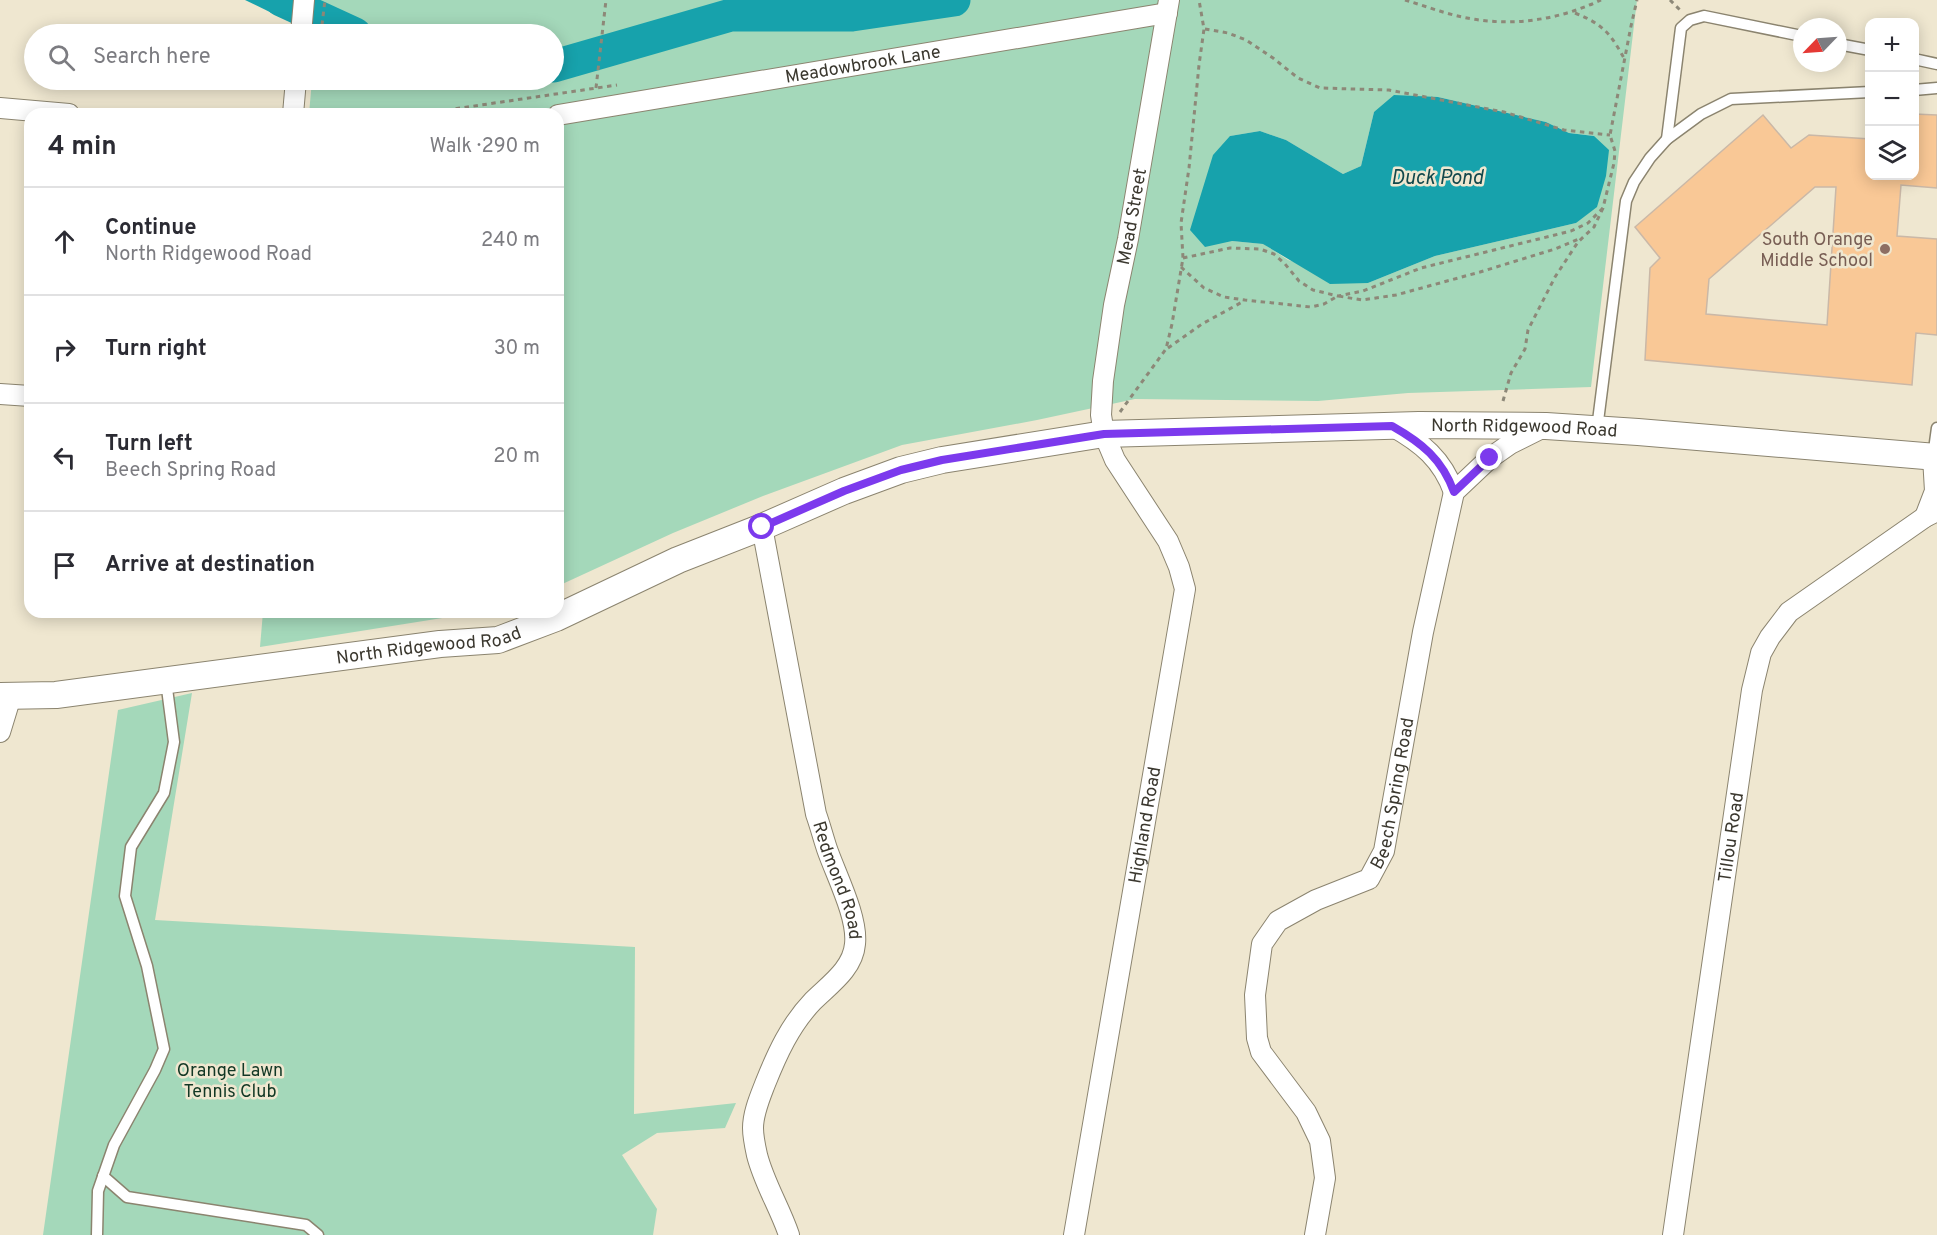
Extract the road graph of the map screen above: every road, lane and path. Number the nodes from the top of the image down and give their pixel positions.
1 (304, 0) edge
2 (325, 0) edge
3 (606, 0) edge
4 (1199, 0) edge
5 (1404, 0) edge
6 (1601, 0) edge
7 (1637, 0) edge
8 (1168, 7) edge
9 (324, 11) dead end
10 (1573, 13) junction
11 (302, 24) edge
12 (1204, 29) junction
13 (1793, 34) edge
14 (1847, 46) edge
15 (1865, 49) edge
16 (1625, 60) junction
17 (1919, 60) edge
18 (1937, 64) edge
19 (1937, 88) edge
20 (295, 90) edge
21 (1919, 90) edge
22 (1865, 92) edge
23 (0, 108) edge
24 (294, 108) edge
25 (459, 108) edge
26 (24, 110) edge
27 (564, 114) edge
28 (1610, 135) junction
29 (1667, 139) junction
30 (1603, 208) junction
31 (1583, 238) junction
32 (1183, 258) junction
33 (1181, 267) junction
34 (1338, 296) junction
35 (1245, 300) junction
36 (1166, 349) junction
37 (0, 394) edge
38 (24, 396) edge
39 (1503, 401) dead end
40 (1392, 426) junction
41 (1546, 426) junction
42 (1937, 428) edge
43 (1597, 429) junction
44 (1104, 434) junction
45 (1935, 457) edge
46 (1454, 492) junction
47 (1931, 514) edge
48 (762, 527) junction
49 (564, 614) edge
50 (556, 618) edge
51 (166, 681) junction
52 (5, 696) edge
53 (0, 732) edge
54 (103, 1176) junction
55 (97, 1235) edge
56 (318, 1235) edge
57 (789, 1235) edge
58 (1074, 1235) edge
59 (1315, 1235) edge
60 (1673, 1235) edge

1 - 11 street
2 - 9 path
3 - 25 path
4 - 12 path
5 - 10 path
6 - 10 path
7 - 16 path
8 - 27 street, Meadowbrook Lane
8 - 44 street, Mead Street
10 - 16 path
12 - 28 path
12 - 32 path
13 - 29 lane
14 - 15 lane
16 - 28 path
17 - 18 lane
19 - 21 lane
20 - 24 street
22 - 29 lane
23 - 26 street
28 - 30 path
29 - 43 lane
30 - 31 path
30 - 34 path
31 - 34 path
31 - 39 path
32 - 33 path
32 - 34 path
33 - 35 path
33 - 36 path
34 - 35 path
35 - 36 path
36 - 44 path
37 - 38 street
40 - 41 street, North Ridgewood Road
40 - 44 street, North Ridgewood Road
40 - 46 street
41 - 43 street, North Ridgewood Road
41 - 46 street
42 - 45 lane
43 - 45 street, North Ridgewood Road
44 - 48 street, North Ridgewood Road
44 - 58 street, Highland Road
45 - 47 street, Tillou Road
46 - 59 street, Beech Spring Road
47 - 60 street, Tillou Road
48 - 49 street, North Ridgewood Road
48 - 57 street, Redmond Road
50 - 51 street, North Ridgewood Road
51 - 52 street, North Ridgewood Road
51 - 54 lane
52 - 53 street
54 - 55 lane
54 - 56 lane

